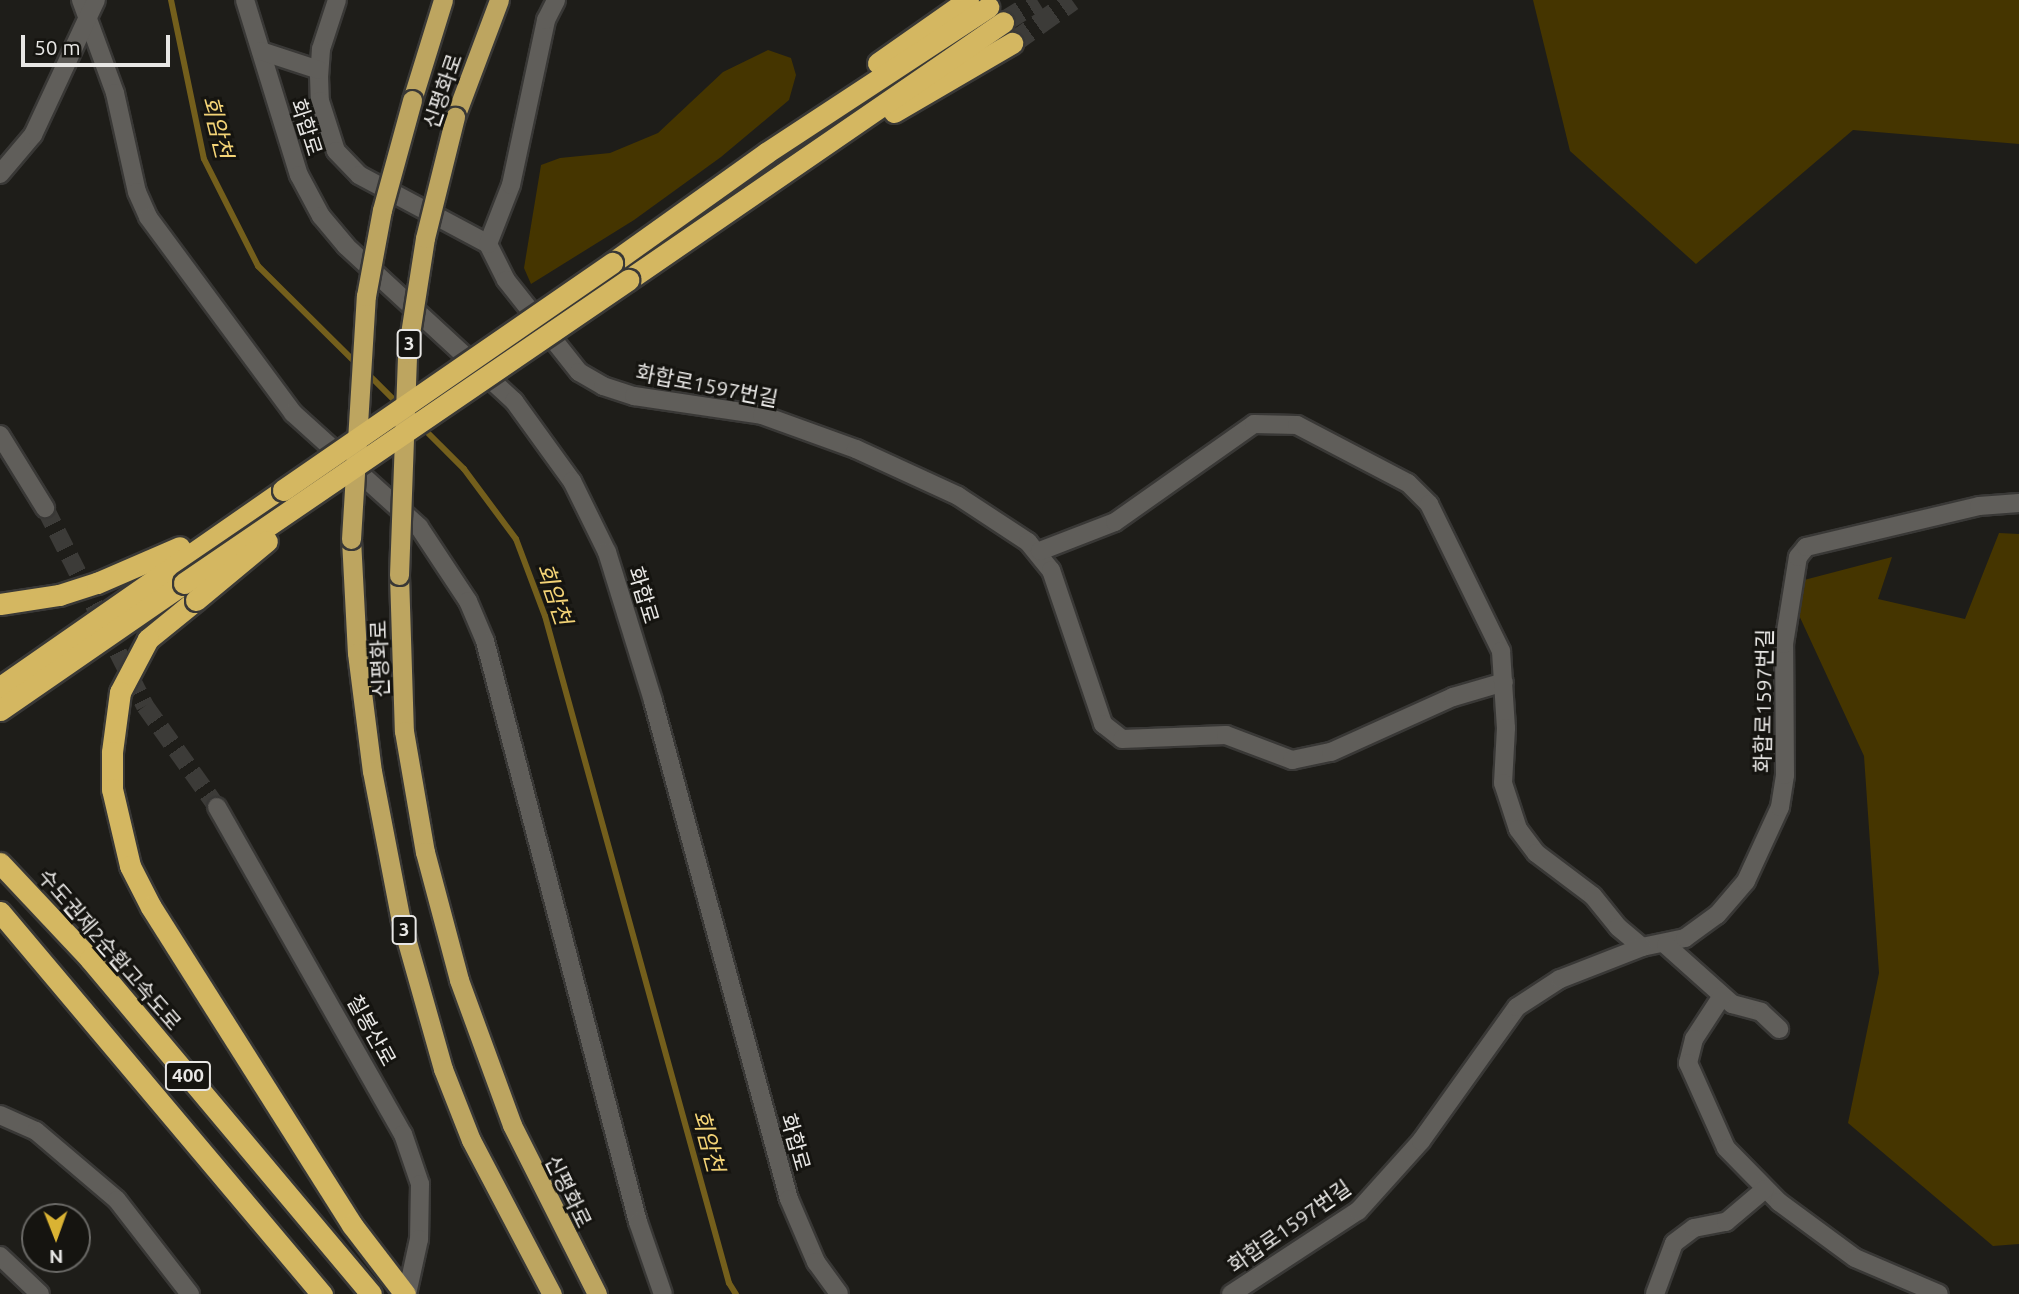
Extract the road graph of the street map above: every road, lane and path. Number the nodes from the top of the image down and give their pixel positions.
1 (81, 0) edge
2 (96, 0) edge
3 (245, 0) edge
4 (337, 0) edge
5 (443, 0) edge
6 (499, 0) edge
7 (556, 0) edge
8 (968, 0) edge
9 (87, 25) junction
10 (1012, 43) tunnel mouth
11 (261, 51) junction
12 (319, 70) junction
13 (766, 153) junction
14 (0, 174) edge
15 (736, 205) junction
16 (488, 244) junction
17 (0, 435) edge
18 (2019, 503) edge
19 (45, 508) tunnel mouth
20 (1040, 551) junction
21 (180, 576) junction
22 (0, 604) edge
23 (1504, 682) junction
24 (0, 687) edge
25 (0, 710) edge
26 (218, 807) tunnel mouth
27 (0, 863) edge
28 (0, 912) edge
29 (1666, 945) junction
30 (1642, 947) junction
31 (1722, 996) junction
32 (1780, 1029) dead end
33 (0, 1115) edge
34 (1765, 1189) junction
35 (0, 1256) edge
36 (40, 1294) edge
37 (190, 1294) edge
38 (322, 1294) edge
39 (371, 1294) edge
40 (406, 1294) edge
41 (552, 1294) edge
42 (597, 1294) edge
43 (663, 1294) edge
44 (839, 1294) edge
45 (1231, 1294) edge
46 (1655, 1294) edge
47 (1939, 1294) edge

1 - 9 street
2 - 9 street
3 - 11 street, 화합로
4 - 12 street
5 - 41 highway, 신평화로 / 3, bridge
6 - 42 highway, 신평화로 / 3, bridge
7 - 16 street
8 - 13 highway
9 - 14 street
9 - 43 street
10 - 15 highway
11 - 12 street
11 - 44 street, 화합로
12 - 16 street
13 - 15 highway
13 - 21 highway, bridge
15 - 21 highway, bridge
16 - 20 street, 화합로1597번길
17 - 19 street
18 - 29 street, 화합로1597번길
20 - 23 street
20 - 23 street
21 - 22 highway
21 - 24 highway
21 - 25 highway
21 - 40 highway
23 - 30 street
26 - 40 street, 칠봉산로
27 - 39 highway, 수도권제2순환고속도로 / 400
28 - 38 highway, 400
29 - 30 street, 화합로1597번길
29 - 31 street
30 - 45 street, 화합로1597번길
31 - 32 street
31 - 34 street
33 - 37 street
34 - 46 street
34 - 47 street
35 - 36 street

